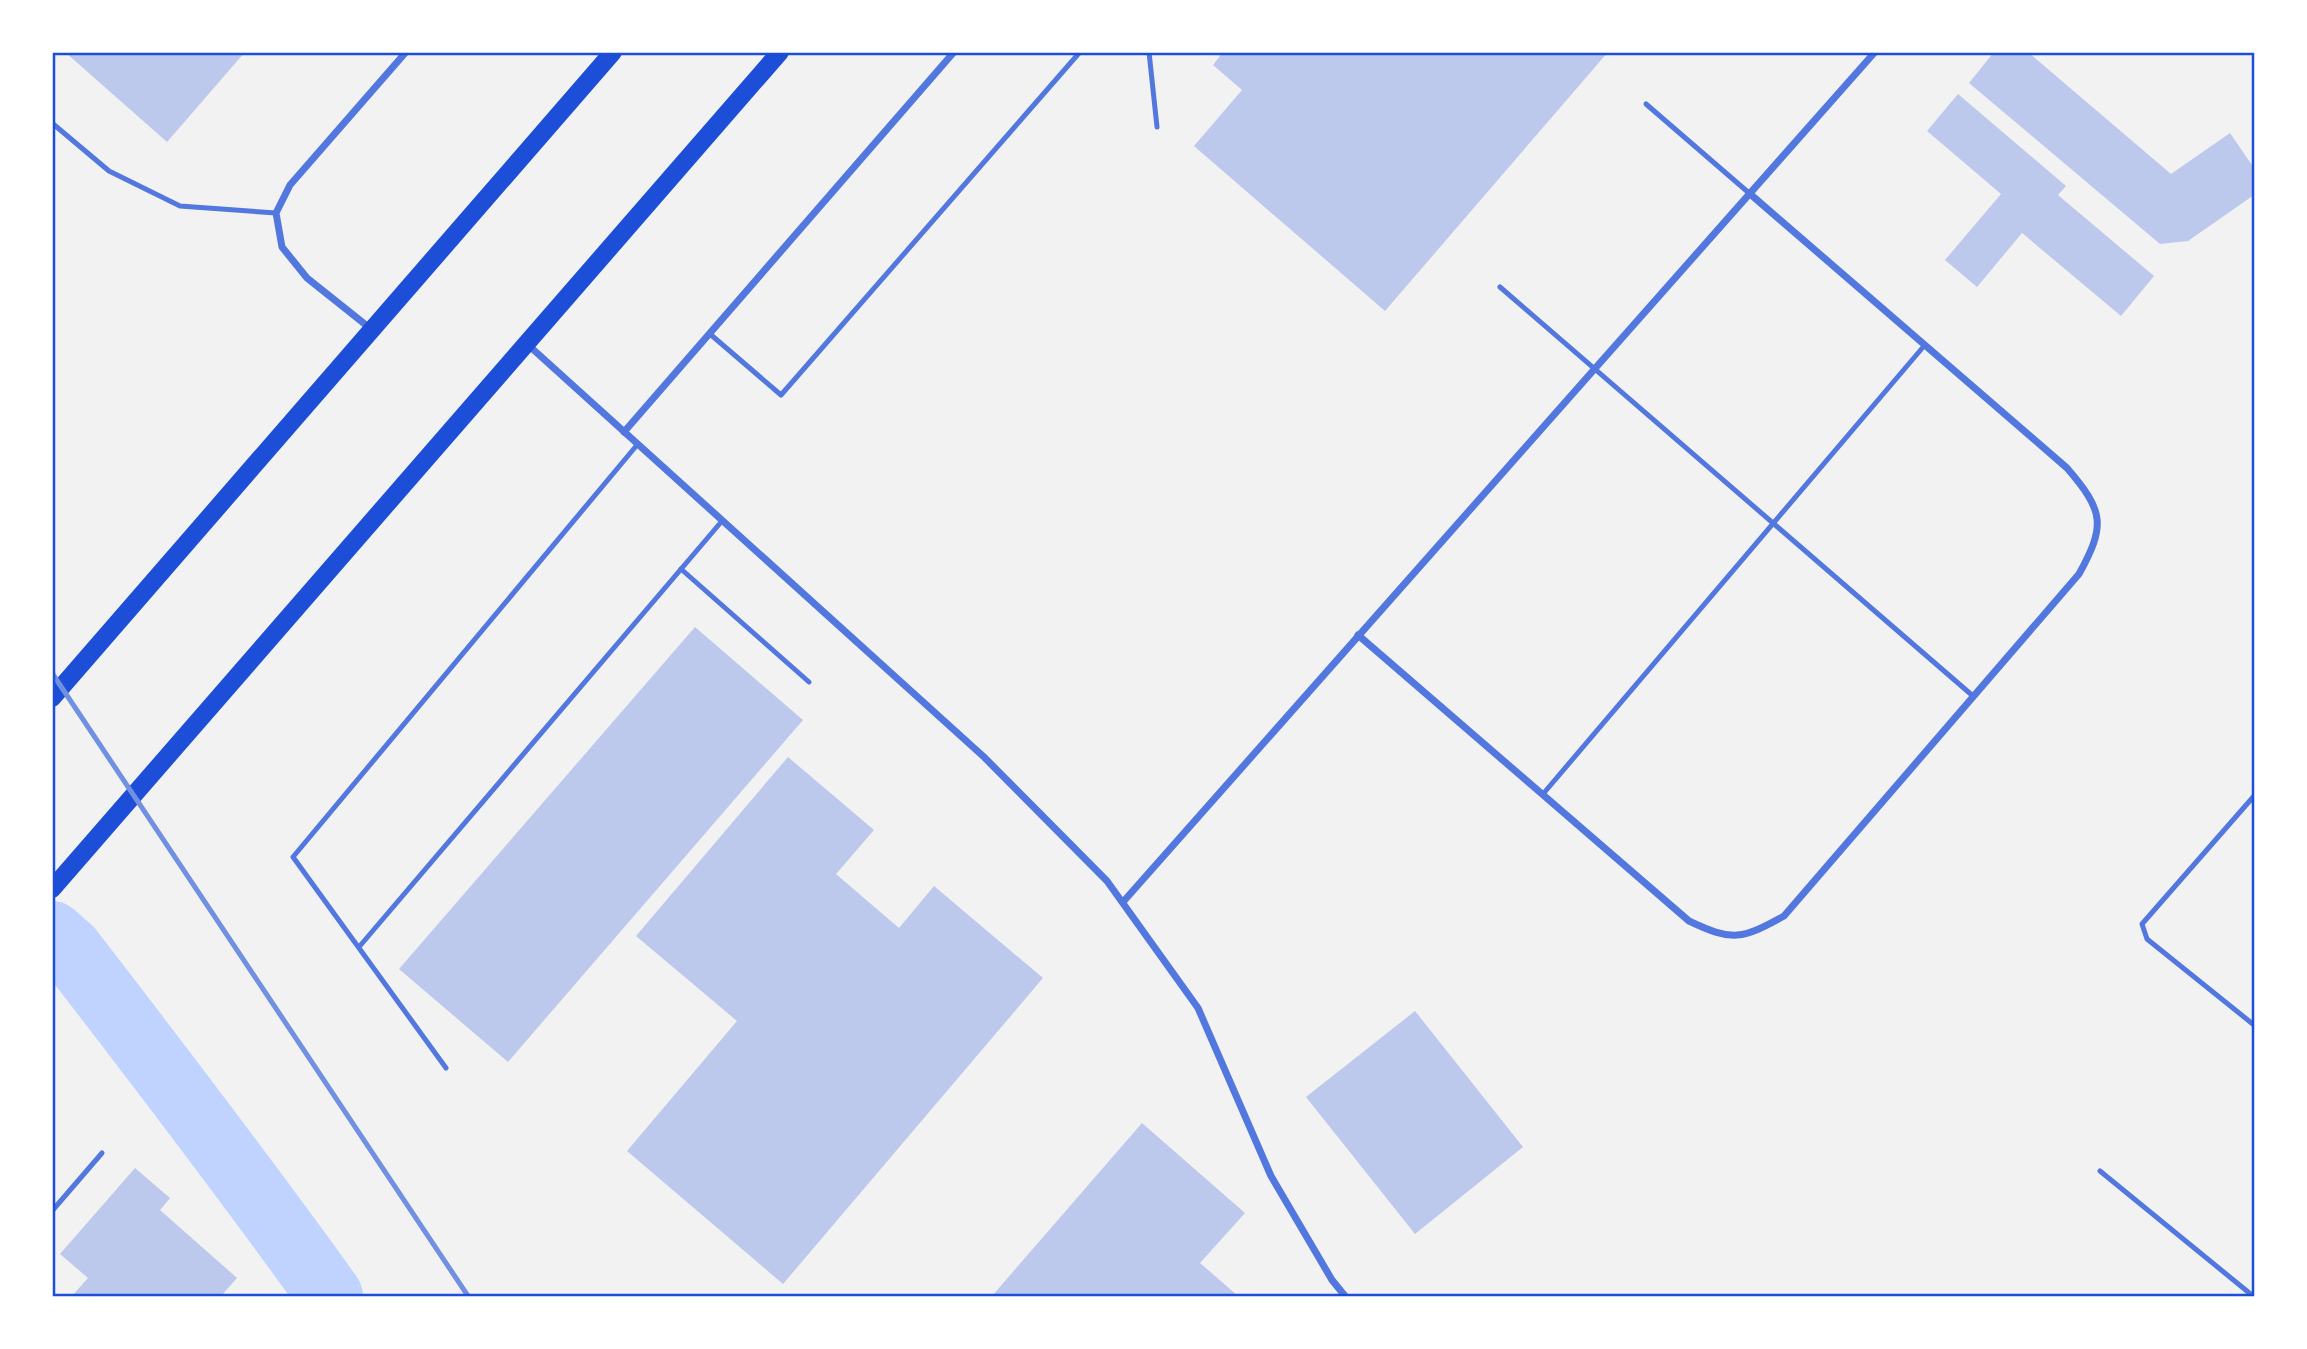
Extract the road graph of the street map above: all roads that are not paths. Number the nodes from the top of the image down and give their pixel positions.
1 (405, 52) edge
2 (613, 52) edge
3 (779, 52) edge
4 (954, 52) edge
5 (1080, 52) edge
6 (1149, 52) edge
7 (1875, 52) edge
8 (1646, 104) dead end
9 (52, 122) edge
10 (1157, 127) dead end
11 (1749, 193) junction
12 (276, 213) junction
13 (1500, 287) dead end
14 (373, 330) junction
15 (710, 334) junction
16 (526, 343) junction
17 (1924, 346) junction
18 (1594, 368) junction
19 (624, 432) junction
20 (638, 444) junction
21 (722, 521) junction
22 (1773, 523) junction
23 (681, 569) junction
24 (1358, 635) junction
25 (809, 682) dead end
26 (1973, 696) junction
27 (52, 698) edge
28 (1543, 794) junction
29 (2255, 796) edge
30 (52, 889) edge
31 (1123, 902) junction
32 (359, 947) junction
33 (2255, 1025) edge
34 (446, 1068) dead end
35 (102, 1153) dead end
36 (2100, 1171) dead end
37 (52, 1211) edge
38 (1345, 1297) edge
39 (2253, 1297) edge

1 - 12 street
2 - 14 main road
3 - 16 main road
4 - 15 street
5 - 15 lane
6 - 10 lane
7 - 11 street
8 - 11 lane
9 - 12 lane
11 - 17 street
11 - 18 street
12 - 14 street
13 - 18 lane
14 - 27 main road
15 - 19 street
16 - 19 street
16 - 30 main road
17 - 22 lane
17 - 26 street
18 - 22 lane
18 - 24 street
19 - 20 street
20 - 21 street
20 - 32 lane
21 - 23 lane
21 - 31 street
22 - 26 lane
22 - 28 lane
23 - 25 lane
23 - 32 lane
24 - 28 street
24 - 31 street
26 - 28 street
29 - 33 lane
31 - 38 street
32 - 34 lane
35 - 37 lane
36 - 39 lane

